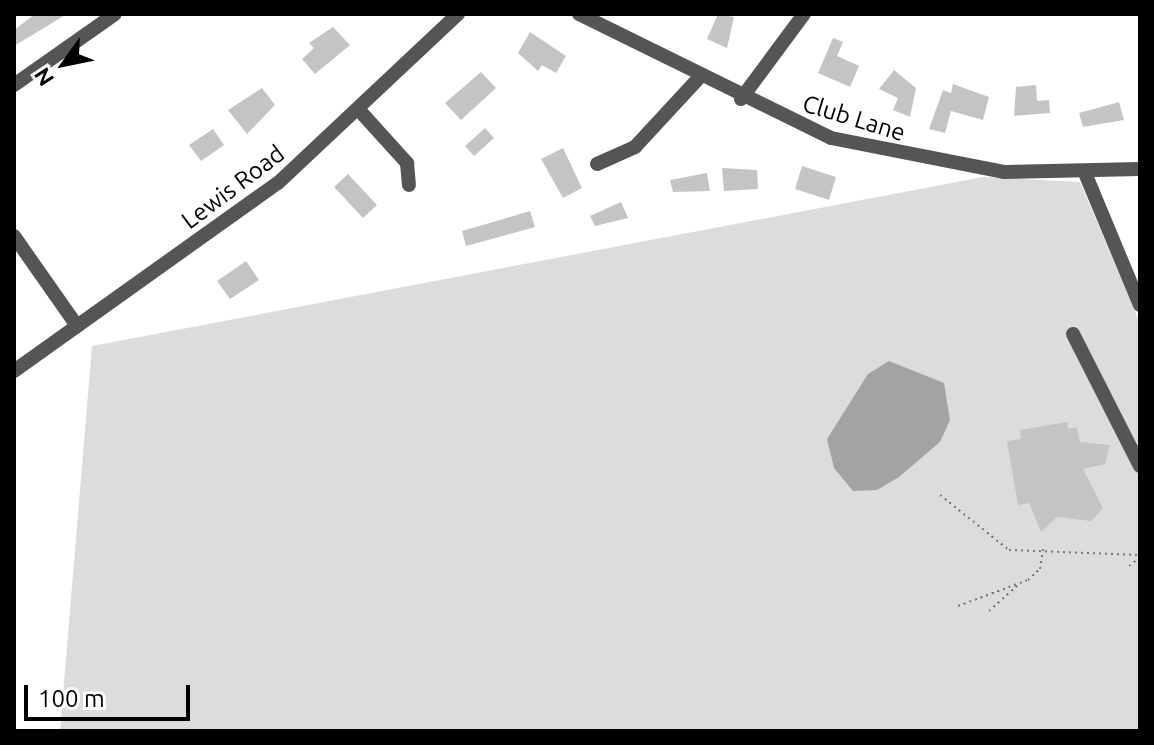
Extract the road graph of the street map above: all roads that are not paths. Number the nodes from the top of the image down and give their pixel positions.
1 (115, 14) edge
2 (458, 14) edge
3 (579, 14) edge
4 (804, 14) edge
5 (699, 78) junction
6 (14, 85) edge
7 (741, 99) junction
8 (359, 110) junction
9 (597, 164) dead end
10 (1140, 169) edge
11 (1085, 173) junction
12 (409, 185) dead end
13 (14, 236) edge
14 (1140, 305) edge
15 (77, 326) junction
16 (1073, 334) dead end
17 (14, 371) edge
18 (1140, 466) edge

1 - 6 street
2 - 8 street, Lewis Road
3 - 5 street, Club Lane
4 - 7 street
5 - 7 street, Club Lane
5 - 9 street
7 - 11 street, Club Lane
8 - 12 street
8 - 15 street, Lewis Road
10 - 11 street, Club Lane
11 - 14 street
13 - 15 street
15 - 17 street, Lewis Road
16 - 18 street

